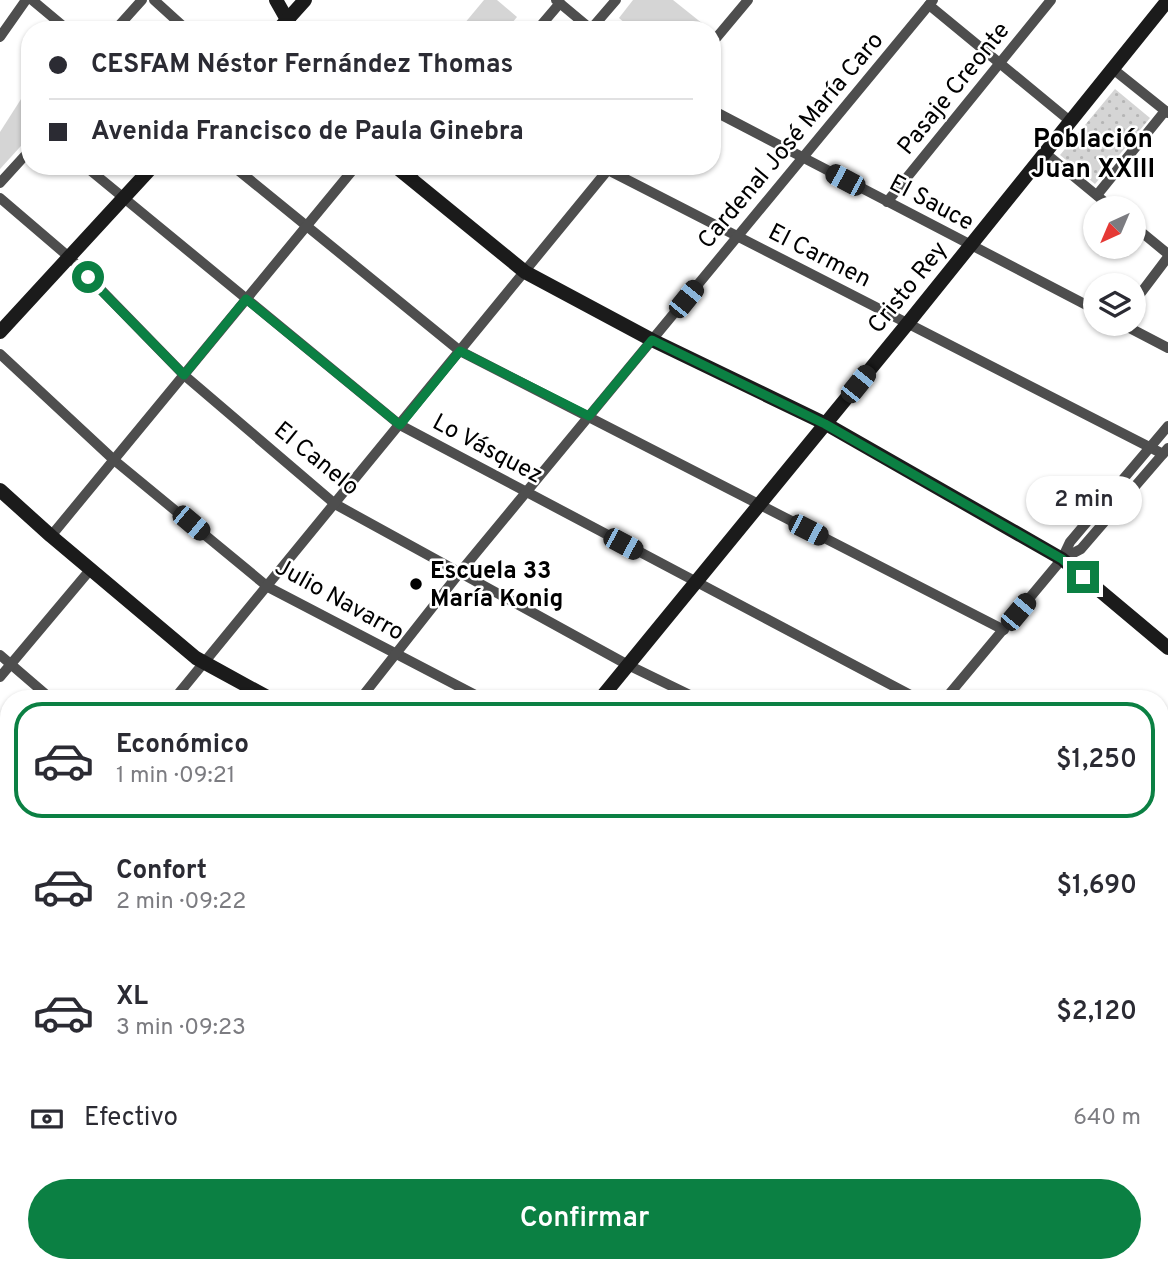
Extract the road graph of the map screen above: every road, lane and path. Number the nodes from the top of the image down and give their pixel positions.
1 (26, 0) edge
2 (32, 0) edge
3 (142, 0) edge
4 (154, 0) edge
5 (276, 0) edge
6 (305, 0) edge
7 (616, 0) edge
8 (748, 0) edge
9 (1051, 0) edge
10 (1168, 0) edge
11 (558, 2) edge
12 (931, 3) edge
13 (57, 21) edge
14 (123, 21) edge
15 (177, 21) edge
16 (284, 21) edge
17 (290, 21) edge
18 (544, 21) edge
19 (582, 21) edge
20 (599, 21) edge
21 (721, 32) edge
22 (0, 37) edge
23 (1000, 64) junction
24 (1112, 69) junction
25 (1166, 112) edge
26 (721, 115) edge
27 (1070, 121) junction
28 (1044, 152) junction
29 (803, 158) junction
30 (21, 160) edge
31 (96, 175) edge
32 (145, 175) edge
33 (244, 175) edge
34 (349, 175) edge
35 (406, 175) edge
36 (412, 175) edge
37 (604, 175) edge
38 (623, 175) edge
39 (410, 178) junction
40 (0, 183) edge
41 (1097, 195) joint
42 (0, 198) edge
43 (123, 198) junction
44 (887, 202) junction
45 (307, 226) junction
46 (738, 236) junction
47 (1146, 237) edge
48 (969, 245) junction
49 (1168, 256) edge
50 (69, 257) junction
51 (525, 272) junction
52 (1146, 286) edge
53 (246, 299) junction
54 (1083, 303) edge
55 (908, 323) junction
56 (0, 332) edge
57 (1145, 336) edge
58 (652, 340) junction
59 (1168, 348) edge
60 (460, 351) junction
61 (0, 354) edge
62 (184, 375) junction
63 (589, 416) junction
64 (825, 424) junction
65 (400, 425) junction
66 (1168, 426) edge
67 (1151, 448) junction
68 (1165, 451) edge
69 (114, 460) junction
70 (0, 490) edge
71 (526, 492) junction
72 (335, 504) junction
73 (759, 505) junction
74 (51, 536) junction
75 (1062, 559) junction
76 (90, 570) junction
77 (461, 571) junction
78 (696, 582) junction
79 (268, 587) junction
80 (1004, 630) junction
81 (1168, 648) edge
82 (396, 654) junction
83 (0, 655) edge
84 (10, 664) junction
85 (205, 664) junction
86 (628, 665) junction
87 (0, 677) edge
88 (41, 690) edge
89 (182, 690) edge
90 (254, 690) edge
91 (367, 690) edge
92 (466, 690) edge
93 (608, 690) edge
94 (680, 690) edge
95 (901, 690) edge
96 (953, 690) edge

1 - 22 street
2 - 13 street
3 - 14 street
4 - 15 street
5 - 16 street
6 - 17 street
7 - 20 street
8 - 21 street
9 - 23 street, Pasaje Creonte
10 - 24 street, Cristo Rey
11 - 18 street
11 - 19 street
12 - 23 street
12 - 29 street, Cardenal José María Caro
23 - 27 street
23 - 44 street, Pasaje Creonte
24 - 25 street
24 - 27 street, Cristo Rey
25 - 41 street
26 - 29 street, El Sauce
27 - 28 street, Cristo Rey
28 - 41 street
28 - 48 street, Cristo Rey
29 - 44 street, El Sauce
29 - 46 street, Cardenal José María Caro
30 - 40 street
31 - 43 street, Lo Vásquez
32 - 43 street
33 - 45 street
34 - 45 street
35 - 39 street
36 - 39 street
37 - 51 street
38 - 46 street, El Carmen
39 - 51 street
42 - 50 street, El Canelo
43 - 50 street
43 - 53 street, Lo Vásquez
44 - 48 street, El Sauce
45 - 53 street
45 - 60 street
46 - 55 street, El Carmen
46 - 58 street, Cardenal José María Caro
47 - 49 street
48 - 54 street, El Sauce
48 - 55 street, Cristo Rey
49 - 52 street
50 - 56 street
50 - 62 street, El Canelo
51 - 58 street
51 - 60 street
53 - 62 street
53 - 65 street, Lo Vásquez
55 - 64 street, Cristo Rey
55 - 67 street, El Carmen
57 - 59 street
58 - 63 street, Cardenal José María Caro
58 - 64 street
60 - 63 street
60 - 65 street
61 - 69 street, Julio Navarro
62 - 69 street
62 - 72 street, El Canelo
63 - 71 street, Cardenal José María Caro
63 - 73 street
64 - 73 street, Cristo Rey
64 - 75 street
65 - 71 street, Lo Vásquez
65 - 72 street
66 - 67 street
67 - 68 street, El Carmen
67 - 75 street
68 - 75 street
69 - 74 street
69 - 79 street, Julio Navarro
70 - 74 street
71 - 77 street, Cardenal José María Caro
71 - 78 street, Lo Vásquez
72 - 77 street, El Canelo
72 - 79 street
73 - 78 street, Cristo Rey
73 - 80 street
74 - 76 street
75 - 80 street
75 - 81 street
76 - 84 street
76 - 85 street
77 - 82 street, Cardenal José María Caro
77 - 86 street, El Canelo
78 - 86 street, Cristo Rey
78 - 95 street, Lo Vásquez
79 - 82 street, Julio Navarro
79 - 85 street
80 - 96 street
82 - 91 street, Cardenal José María Caro
82 - 92 street, Julio Navarro
83 - 84 street
84 - 87 street
84 - 88 street
85 - 89 street
85 - 90 street
86 - 93 street, Cristo Rey
86 - 94 street, El Canelo

